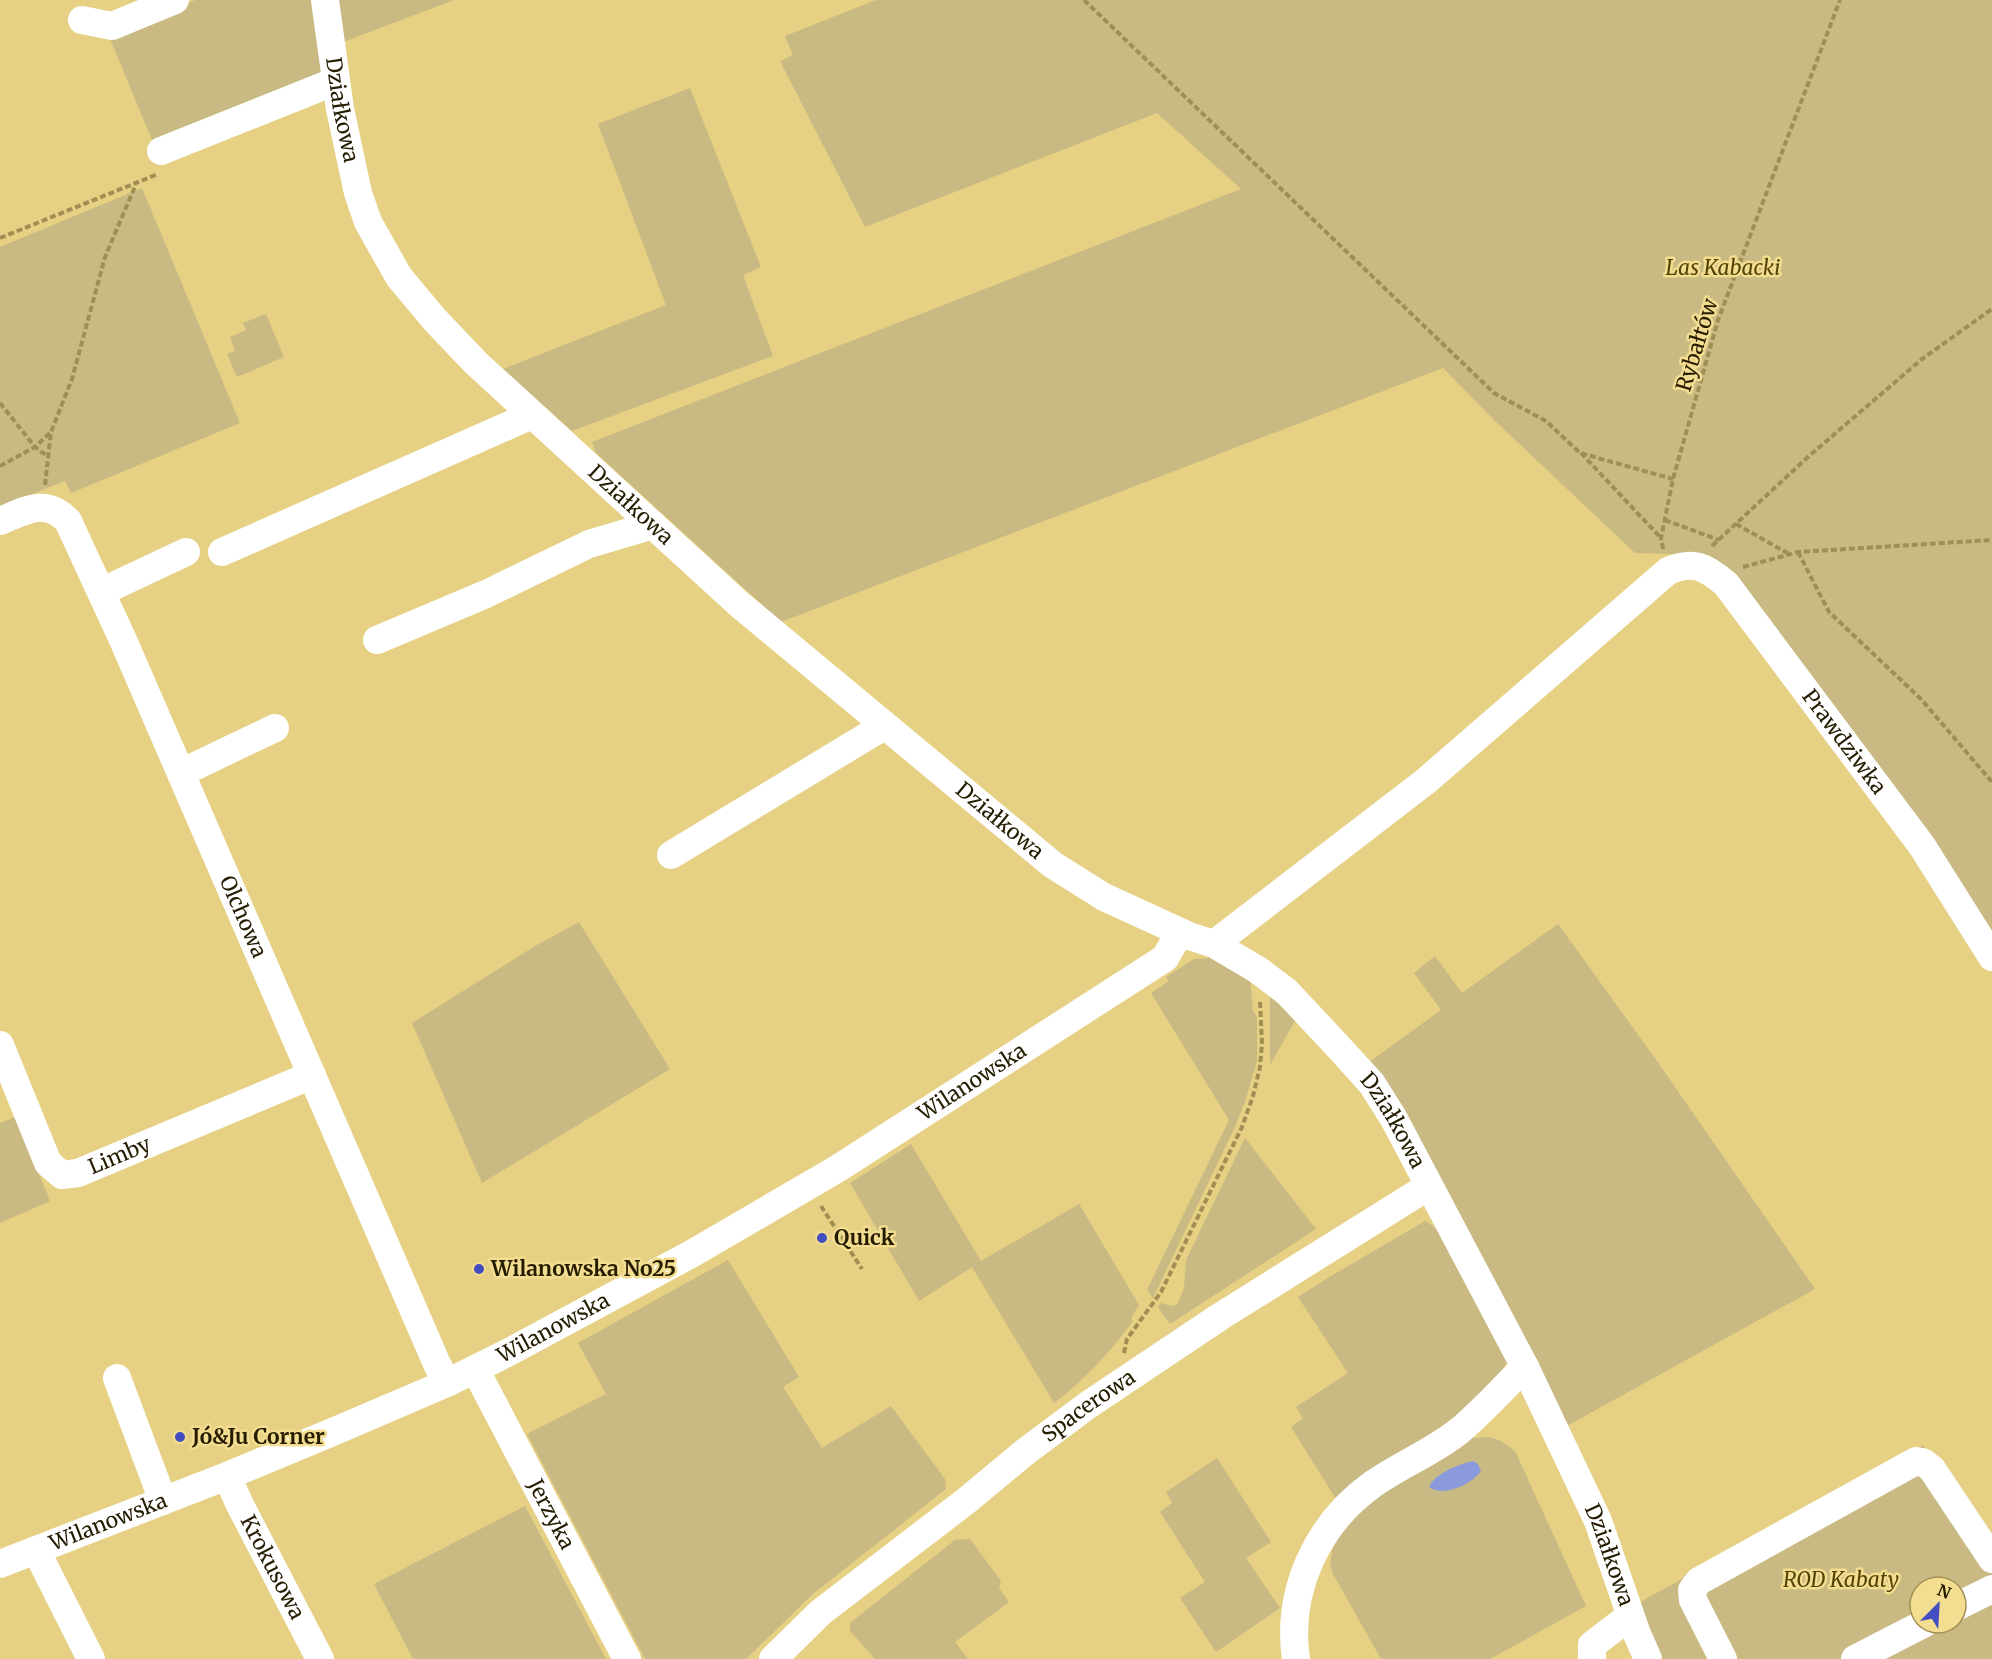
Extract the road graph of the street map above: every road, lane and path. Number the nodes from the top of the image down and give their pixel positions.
1 (176, 0) edge
2 (325, 0) edge
3 (1084, 0) edge
4 (1840, 0) edge
5 (82, 20) dead end
6 (336, 81) junction
7 (161, 151) dead end
8 (136, 183) dead end
9 (1992, 309) edge
10 (0, 403) edge
11 (532, 415) junction
12 (51, 432) junction
13 (35, 447) junction
14 (1580, 453) junction
15 (47, 457) junction
16 (0, 466) edge
17 (1673, 479) junction
18 (44, 507) junction
19 (1665, 520) junction
20 (0, 521) edge
21 (1736, 524) junction
22 (653, 525) junction
23 (1661, 538) junction
24 (1719, 540) junction
25 (1992, 540) edge
26 (186, 552) dead end
27 (222, 552) dead end
28 (1798, 552) junction
29 (1789, 554) junction
30 (1692, 570) junction
31 (101, 592) junction
32 (377, 640) dead end
33 (884, 726) junction
34 (275, 728) dead end
35 (181, 773) junction
36 (1992, 782) edge
37 (670, 855) dead end
38 (1180, 932) junction
39 (1214, 944) junction
40 (1992, 957) edge
41 (1257, 970) junction
42 (0, 1045) edge
43 (312, 1076) junction
44 (1429, 1186) junction
45 (817, 1201) dead end
46 (862, 1269) dead end
47 (1128, 1360) dead end
48 (1525, 1367) junction
49 (475, 1369) junction
50 (117, 1378) dead end
51 (447, 1383) junction
52 (227, 1476) junction
53 (163, 1501) junction
54 (36, 1550) junction
55 (1992, 1559) edge
56 (0, 1564) edge
57 (1992, 1589) edge
58 (1968, 1601) edge
59 (1630, 1616) junction
60 (1908, 1632) edge
61 (91, 1659) edge
62 (320, 1659) edge
63 (627, 1659) edge
64 (773, 1659) edge
65 (1296, 1659) edge
66 (1592, 1659) edge
67 (1648, 1659) edge
68 (1723, 1659) edge
69 (1855, 1659) edge

1 - 5 street
2 - 6 street, Działkowa
3 - 14 path
4 - 17 path, Rybałtów
6 - 7 street
6 - 11 street, Działkowa
8 - 12 path
9 - 21 path
10 - 13 path
11 - 22 street, Działkowa
11 - 27 street
12 - 13 path
12 - 15 path
13 - 15 path
13 - 16 path
14 - 17 path
14 - 23 path
15 - 18 path
17 - 19 path, Rybałtów
18 - 20 street
18 - 31 street, Olchowa
19 - 23 path, Rybałtów
19 - 24 path
21 - 24 path
21 - 29 path
22 - 32 street
22 - 33 street, Działkowa
23 - 30 path, Rybałtów
24 - 30 path
25 - 28 path
26 - 31 street
28 - 29 path
28 - 36 path
29 - 30 path
30 - 39 street
30 - 40 street, Prawdziwka
31 - 35 street, Olchowa
33 - 37 street
33 - 38 street, Działkowa
34 - 35 street
35 - 43 street, Olchowa
38 - 39 street, Działkowa
38 - 49 street, Wilanowska
39 - 41 street, Działkowa
41 - 44 street, Działkowa
41 - 47 path
42 - 43 street, Limby
43 - 51 street, Olchowa
44 - 48 street, Działkowa
44 - 64 street, Spacerowa
45 - 46 path
48 - 59 street, Działkowa
48 - 65 street
49 - 51 street, Wilanowska
49 - 63 street, Jerzyka
50 - 53 street
51 - 52 street, Wilanowska
52 - 53 street, Wilanowska
52 - 62 street, Krokusowa
53 - 54 street, Wilanowska
54 - 56 street, Wilanowska
54 - 61 street
55 - 68 street
57 - 58 street
59 - 66 street
59 - 67 street, Działkowa
60 - 69 street

